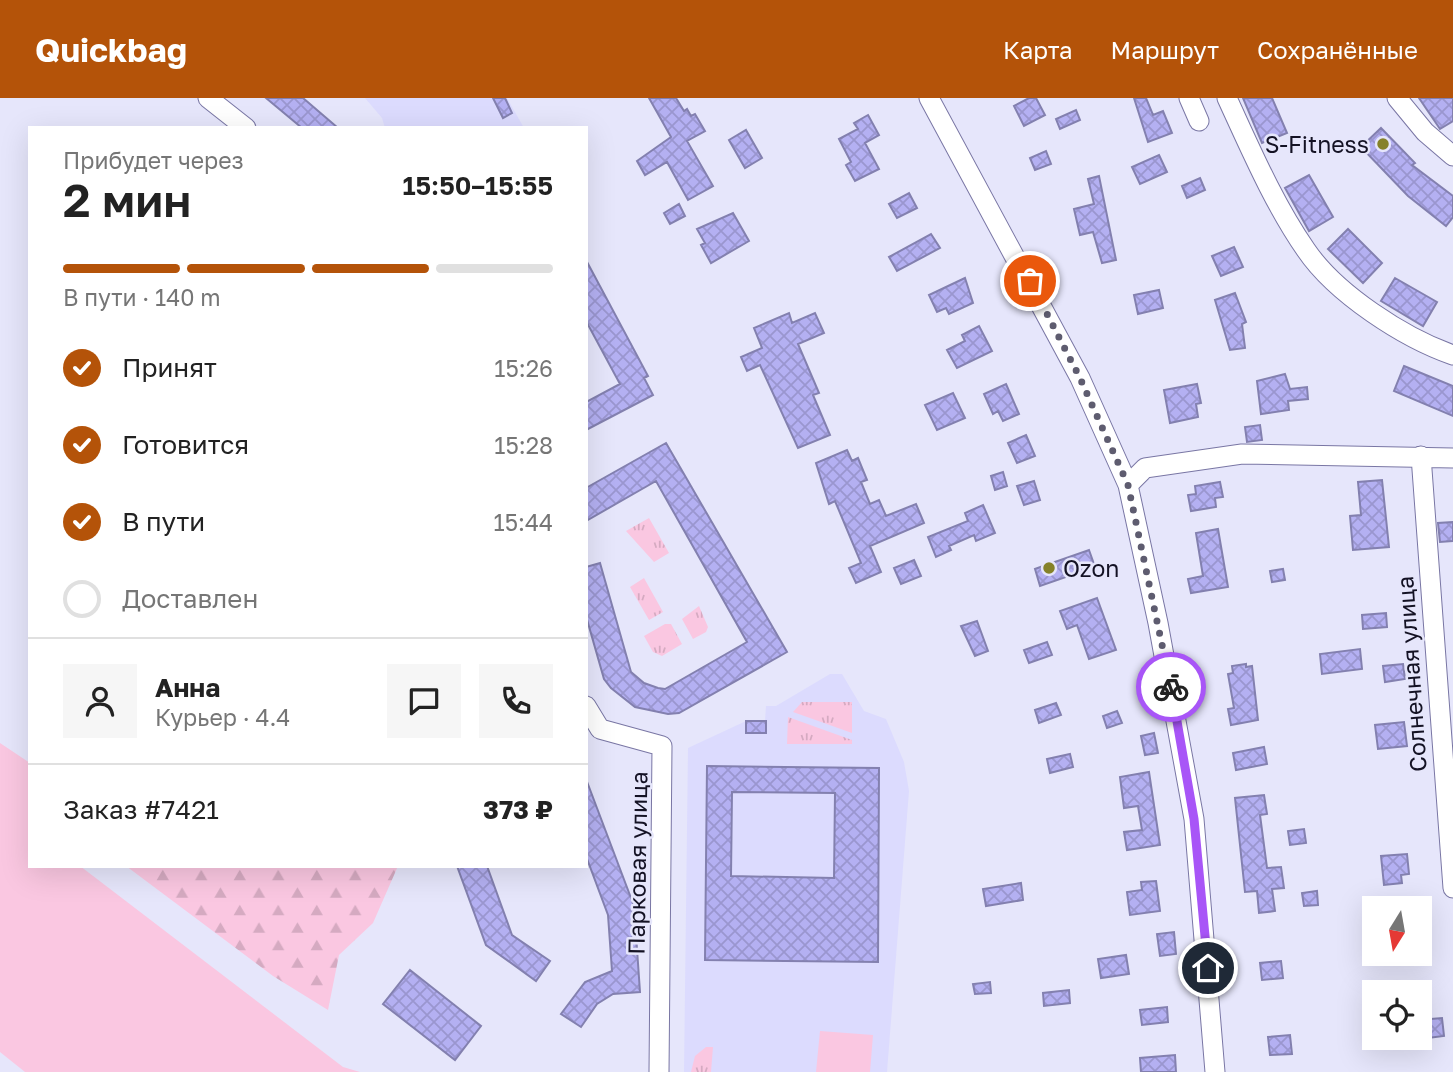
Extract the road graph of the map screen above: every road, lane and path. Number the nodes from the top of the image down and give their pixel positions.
1 (208, 98) edge
2 (929, 98) edge
3 (1189, 98) edge
4 (1227, 98) edge
5 (1397, 98) edge
6 (1199, 121) dead end
7 (243, 126) edge
8 (1453, 156) edge
9 (1453, 355) edge
10 (1421, 456) junction
11 (1453, 458) edge
12 (1128, 485) junction
13 (588, 709) edge
14 (1453, 888) edge
15 (659, 1072) edge
16 (1215, 1072) edge

1 - 7 street
2 - 12 street
3 - 6 street
4 - 9 street
5 - 8 street
10 - 11 street
10 - 12 street
10 - 14 street, Солнечная улица
12 - 16 street
13 - 15 street, Парковая улица

